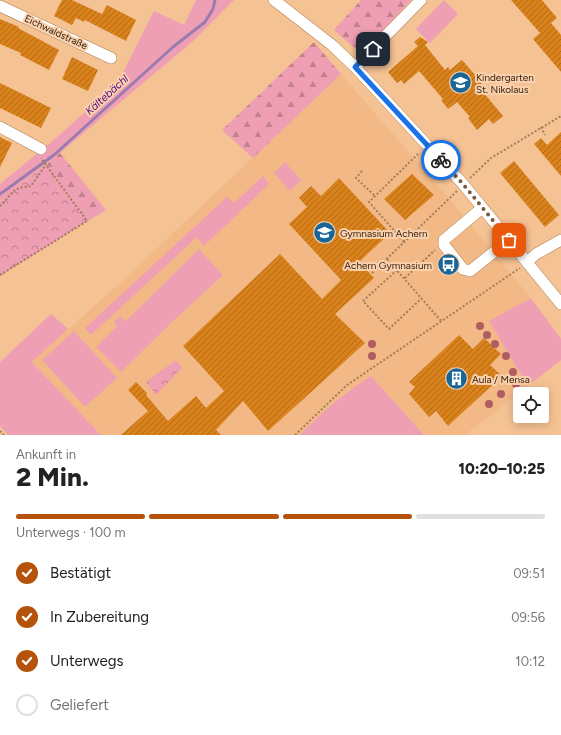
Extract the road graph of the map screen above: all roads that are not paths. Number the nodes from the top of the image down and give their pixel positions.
1 (274, 0) edge
2 (421, 0) edge
3 (0, 6) edge
4 (111, 58) dead end
5 (355, 67) junction
6 (0, 127) edge
7 (41, 149) dead end
8 (482, 208) junction
9 (509, 240) junction
10 (561, 240) edge
11 (527, 262) junction
12 (561, 304) edge

1 - 5 street
2 - 5 street
3 - 4 street, Eichwaldstraße
5 - 8 street
6 - 7 street
8 - 9 street
8 - 9 street
9 - 11 street
10 - 11 street
11 - 12 street

